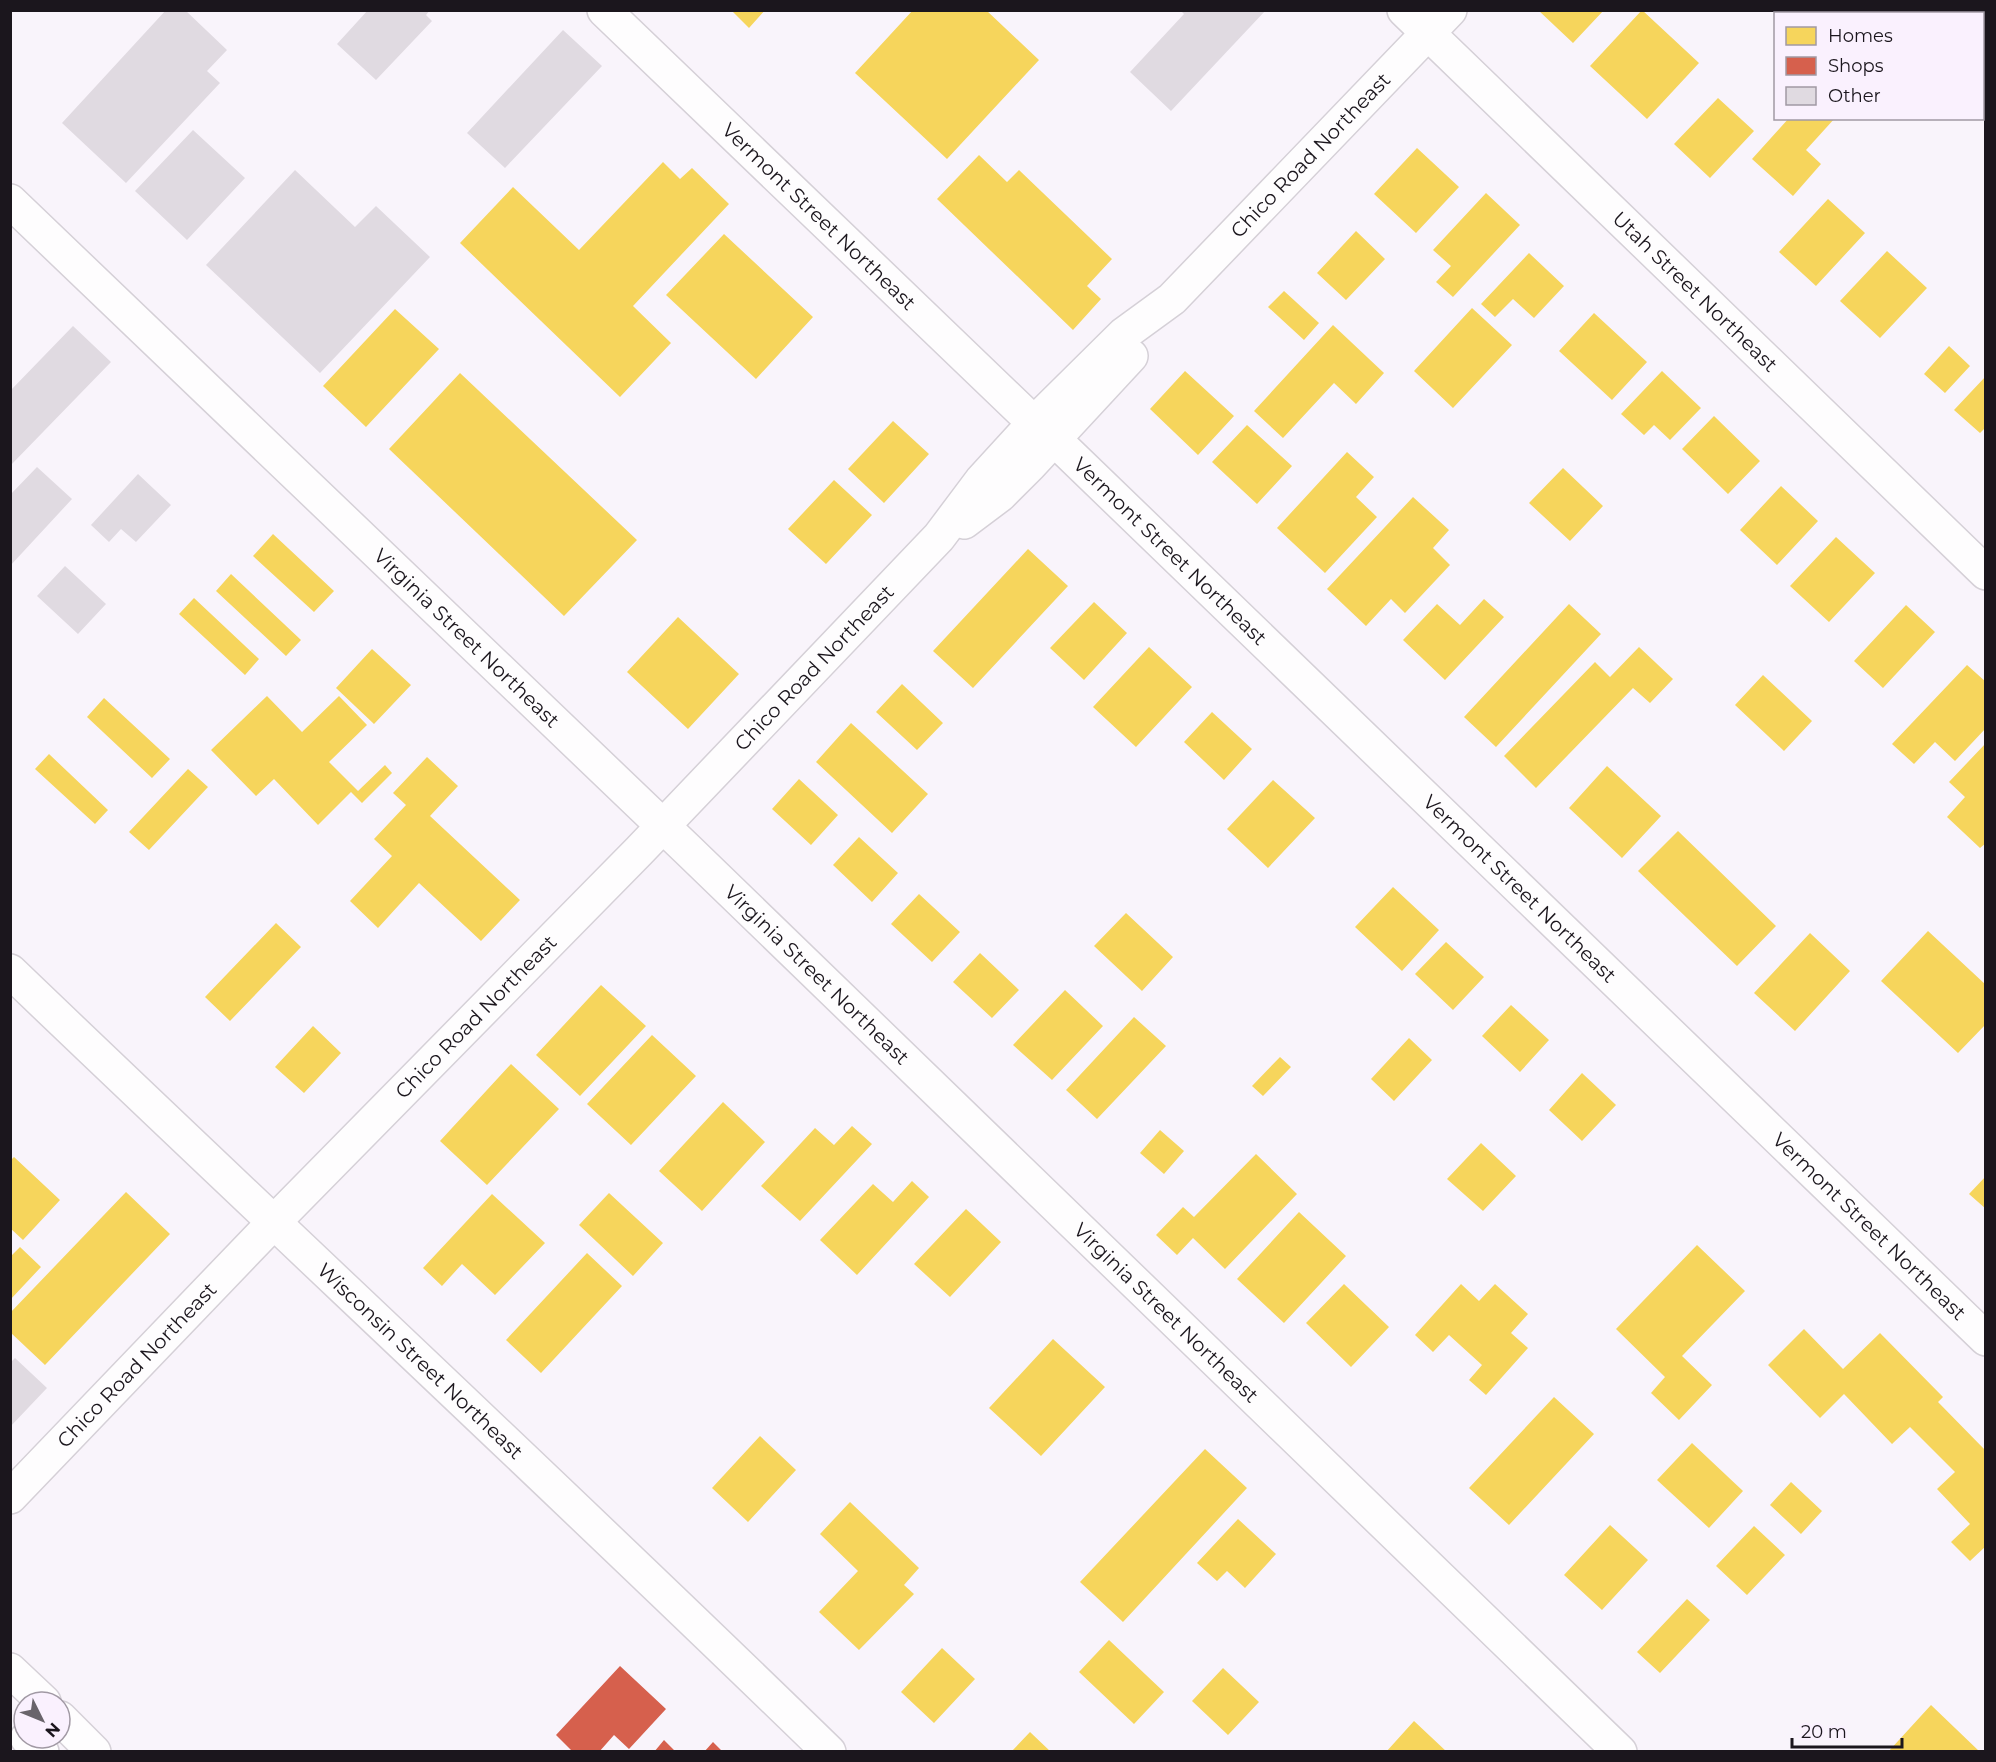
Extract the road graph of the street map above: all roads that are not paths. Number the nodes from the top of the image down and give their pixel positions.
1 (604, 10) edge
2 (1404, 10) edge
3 (1450, 10) edge
4 (1428, 34) junction
5 (10, 201) edge
6 (1045, 431) junction
7 (1986, 573) edge
8 (662, 826) junction
9 (10, 971) edge
10 (273, 1223) junction
11 (1986, 1339) edge
12 (10, 1497) edge
13 (10, 1670) edge
14 (31, 1690) edge
15 (72, 1730) edge
16 (94, 1752) edge
17 (829, 1752) edge
18 (1620, 1752) edge

1 - 6 street, Vermont Street Northeast
2 - 4 street, Utah Street Northeast
3 - 4 street, Chico Road Northeast
4 - 6 street, Chico Road Northeast
4 - 7 street, Utah Street Northeast
5 - 8 street, Virginia Street Northeast
6 - 8 street, Chico Road Northeast
6 - 11 street, Vermont Street Northeast
8 - 10 street, Chico Road Northeast
8 - 18 street, Virginia Street Northeast
9 - 10 street, Wisconsin Street Northeast
10 - 12 street, Chico Road Northeast
10 - 17 street, Wisconsin Street Northeast
13 - 14 street
15 - 16 street

